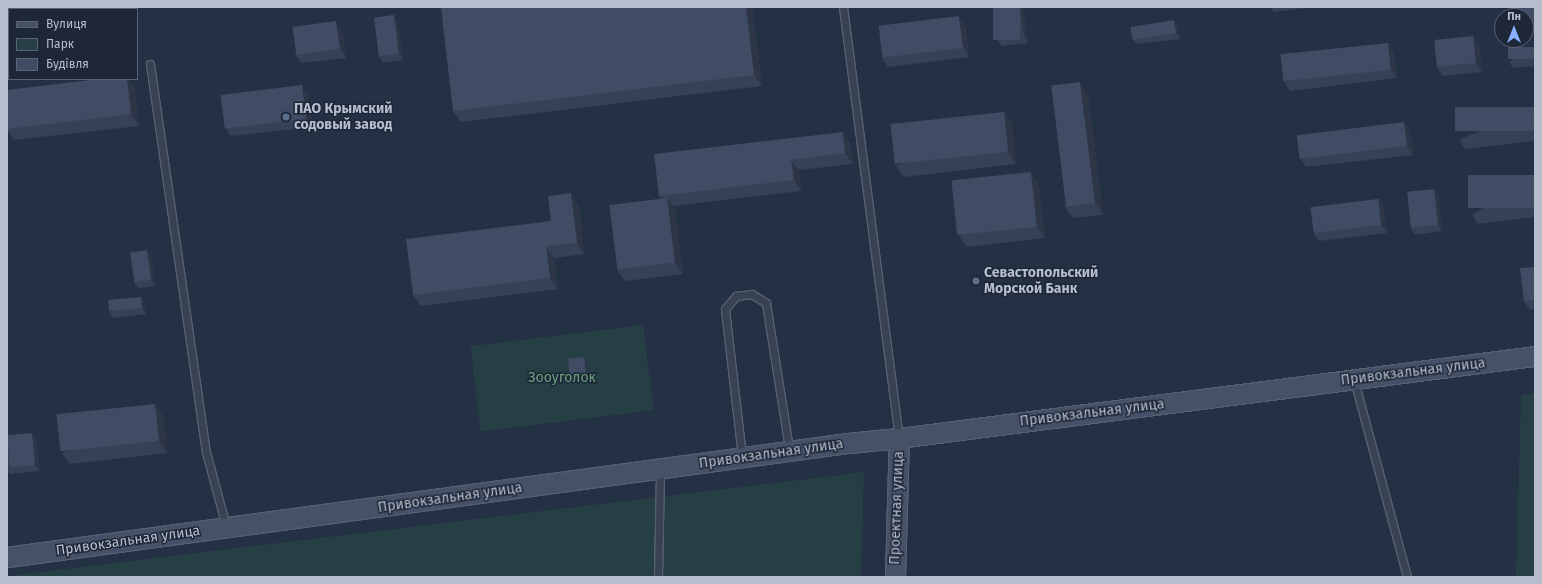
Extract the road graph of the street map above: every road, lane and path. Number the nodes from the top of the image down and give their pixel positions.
1 (843, 7) edge
2 (150, 64) dead end
3 (1535, 356) edge
4 (1354, 380) junction
5 (899, 438) junction
6 (789, 452) junction
7 (742, 458) junction
8 (660, 469) junction
9 (226, 528) junction
10 (7, 557) edge
11 (658, 577) edge
12 (895, 577) edge
13 (1407, 577) edge

1 - 5 lane
2 - 9 lane
3 - 4 main road, Привокзальная улица
4 - 5 main road, Привокзальная улица
4 - 13 lane
5 - 6 main road, Привокзальная улица
5 - 12 main road, Проектная улица
6 - 7 main road, Привокзальная улица
6 - 7 lane
7 - 8 main road, Привокзальная улица
8 - 9 main road, Привокзальная улица
8 - 11 lane
9 - 10 main road, Привокзальная улица

